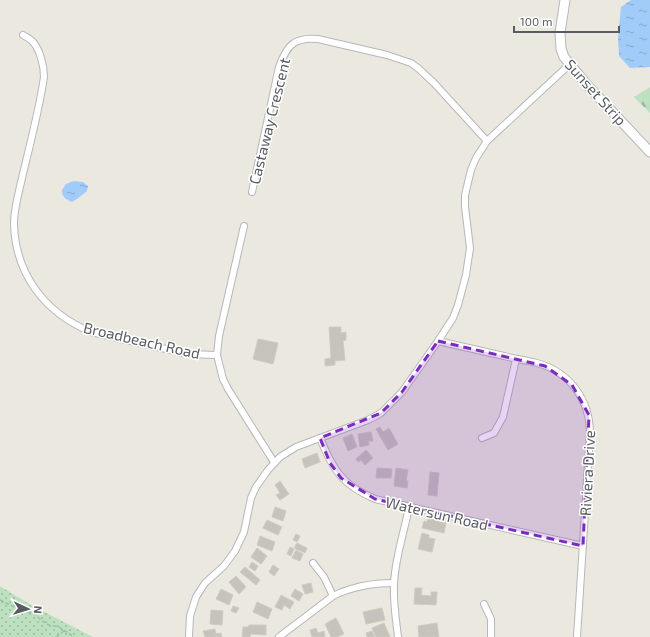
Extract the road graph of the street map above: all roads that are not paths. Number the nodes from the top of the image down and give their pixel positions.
1 (565, 0) edge
2 (23, 35) dead end
3 (570, 65) junction
4 (487, 141) junction
5 (650, 152) edge
6 (252, 192) dead end
7 (244, 226) dead end
8 (438, 341) junction
9 (217, 355) junction
10 (516, 359) junction
11 (320, 438) junction
12 (482, 438) dead end
13 (274, 462) junction
14 (410, 507) junction
15 (583, 546) junction
16 (313, 563) dead end
17 (394, 583) junction
18 (333, 596) junction
19 (484, 604) dead end
20 (189, 637) edge
21 (279, 637) edge
22 (398, 637) edge
23 (491, 637) edge
24 (577, 637) edge

1 - 3 street, Sunset Strip
2 - 9 street, Broadbeach Road
3 - 4 street
3 - 5 street, Sunset Strip
4 - 6 street, Castaway Crescent
4 - 8 street
7 - 9 street
8 - 10 street, Riviera Drive
8 - 11 street
9 - 13 street, Broadbeach Road
10 - 12 street
10 - 15 street, Riviera Drive
11 - 13 street
11 - 14 street, Watersun Road
13 - 20 street
14 - 15 street, Watersun Road
14 - 17 street
15 - 24 street, Riviera Drive
16 - 18 street
17 - 18 street
17 - 22 street
18 - 21 street
19 - 23 street

